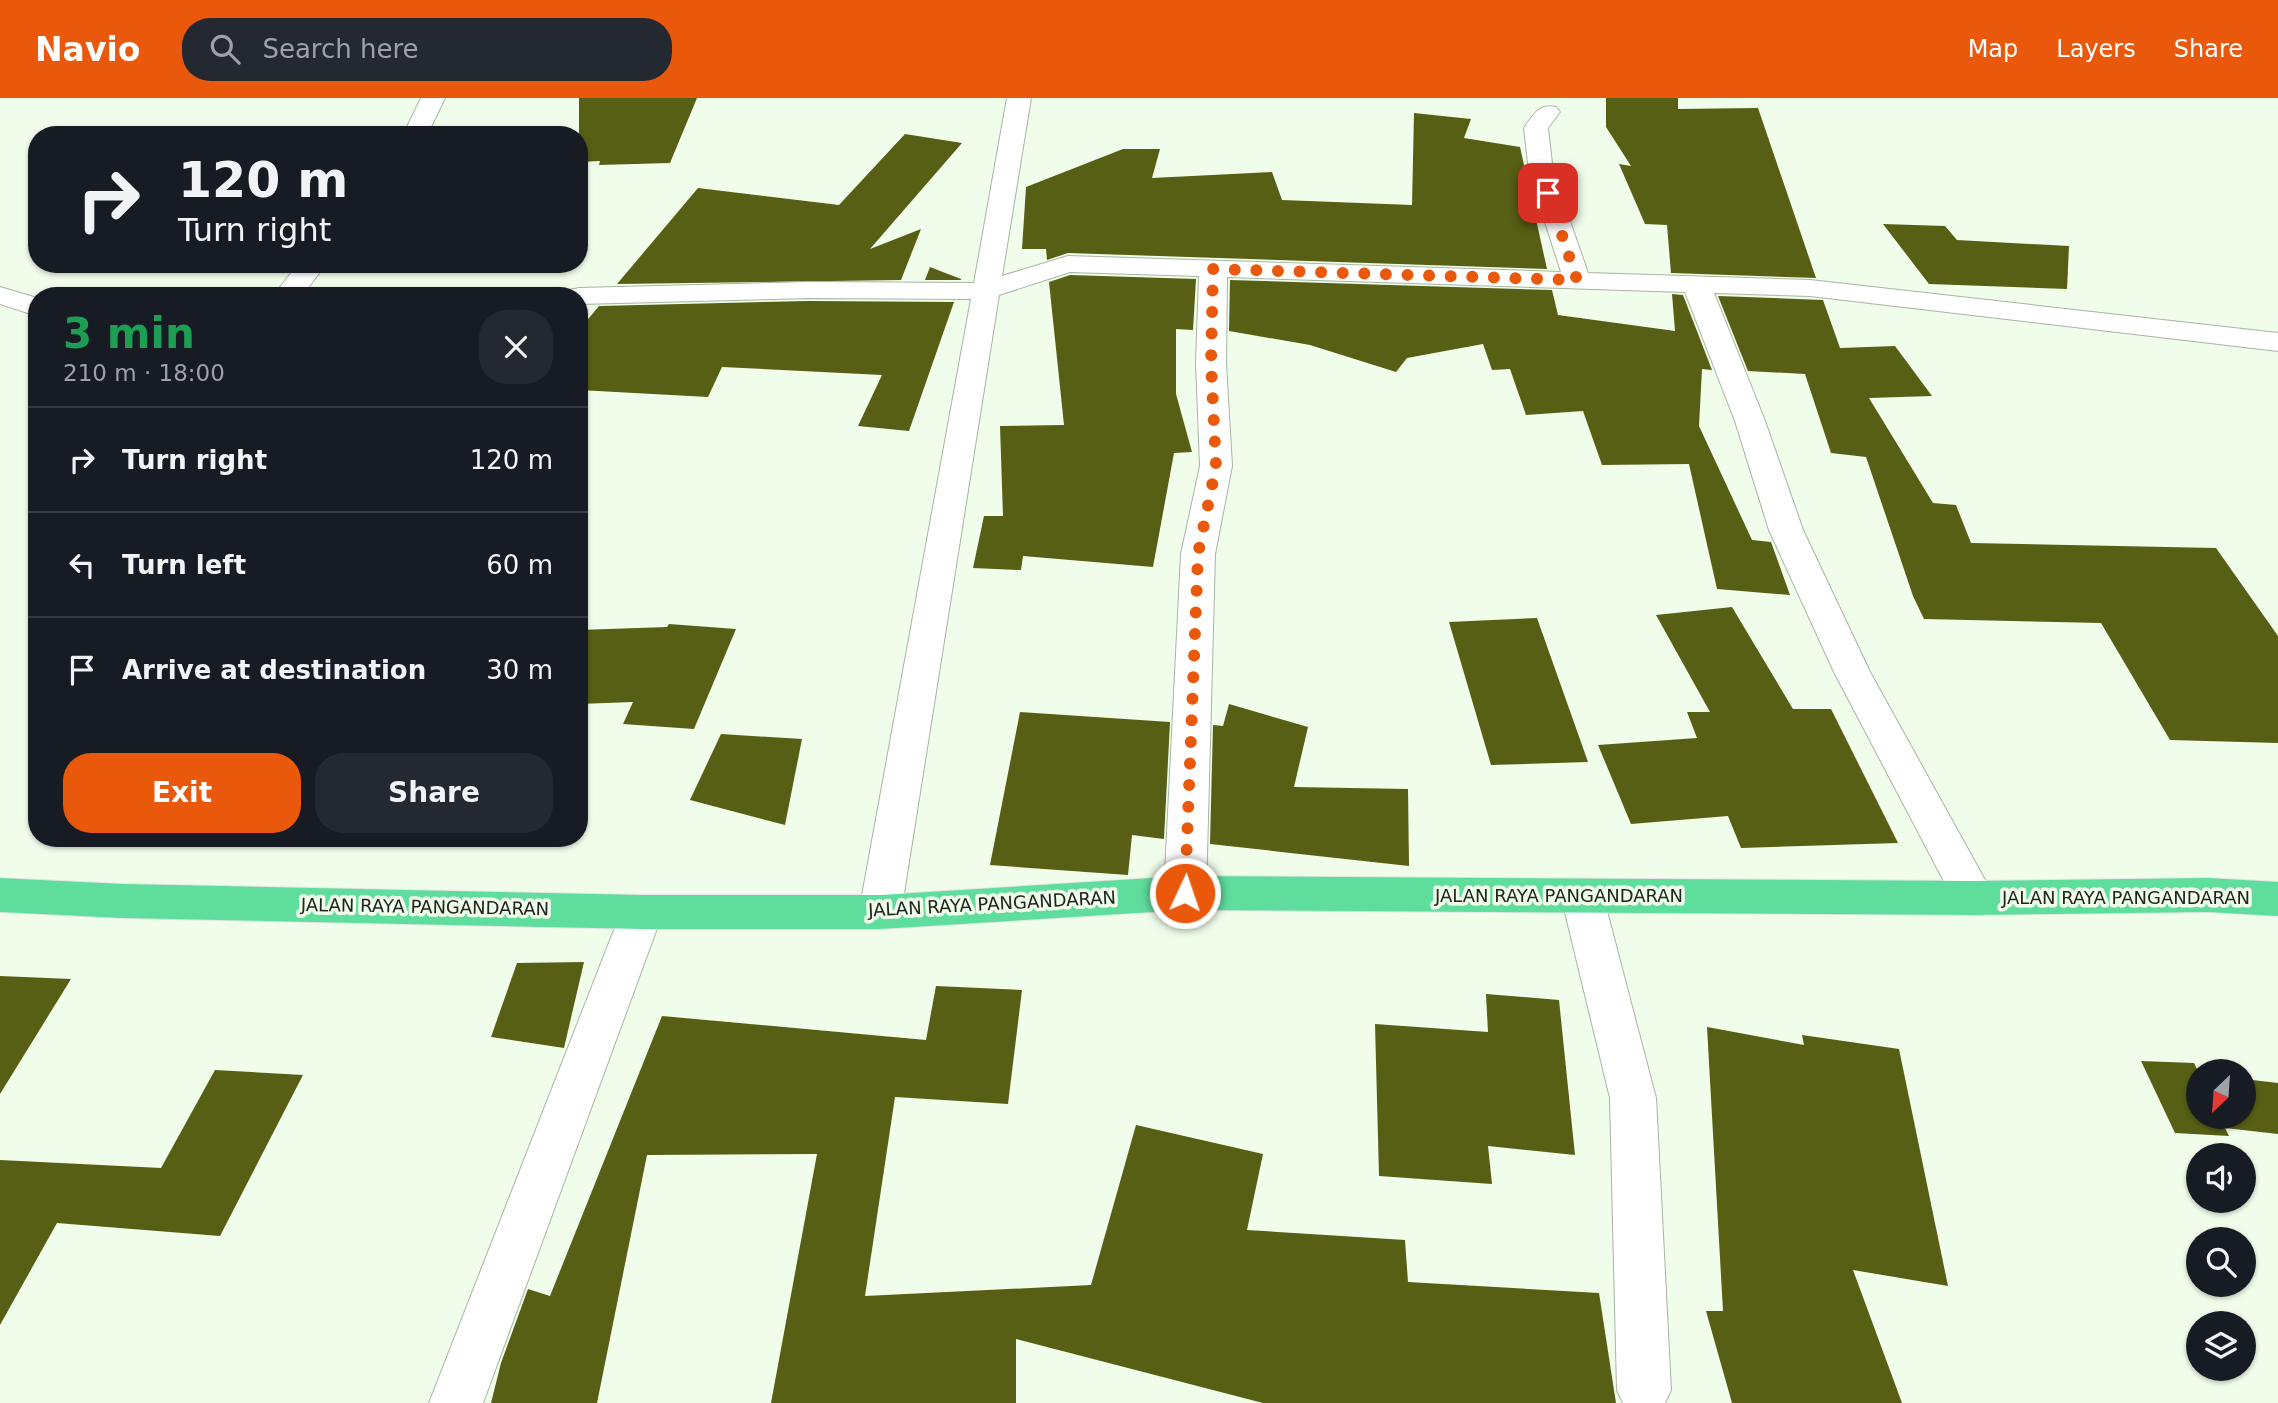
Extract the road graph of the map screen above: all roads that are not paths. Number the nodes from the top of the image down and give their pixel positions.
1 (433, 98) edge
2 (1019, 98) edge
3 (1548, 112) dead end
4 (419, 126) edge
5 (1213, 269) junction
6 (306, 273) edge
7 (1577, 280) junction
8 (1696, 284) junction
9 (294, 287) edge
10 (984, 291) junction
11 (0, 295) edge
12 (588, 296) edge
13 (28, 305) edge
14 (2278, 342) edge
15 (1185, 893) junction
16 (0, 895) edge
17 (1582, 896) junction
18 (1974, 898) junction
19 (2278, 899) edge
20 (642, 912) junction
21 (880, 912) junction
22 (1644, 1390) dead end
23 (456, 1403) edge

1 - 4 street
2 - 10 street
3 - 7 street
5 - 7 street
5 - 10 street
5 - 15 street
6 - 9 street
7 - 8 street
8 - 14 street
8 - 18 street
10 - 12 street
10 - 21 street
11 - 13 street
15 - 17 highway, JALAN RAYA PANGANDARAN
15 - 21 highway, JALAN RAYA PANGANDARAN
16 - 20 highway, JALAN RAYA PANGANDARAN
17 - 18 highway, JALAN RAYA PANGANDARAN
17 - 22 street
18 - 19 highway, JALAN RAYA PANGANDARAN
20 - 21 highway, JALAN RAYA PANGANDARAN
20 - 23 street

